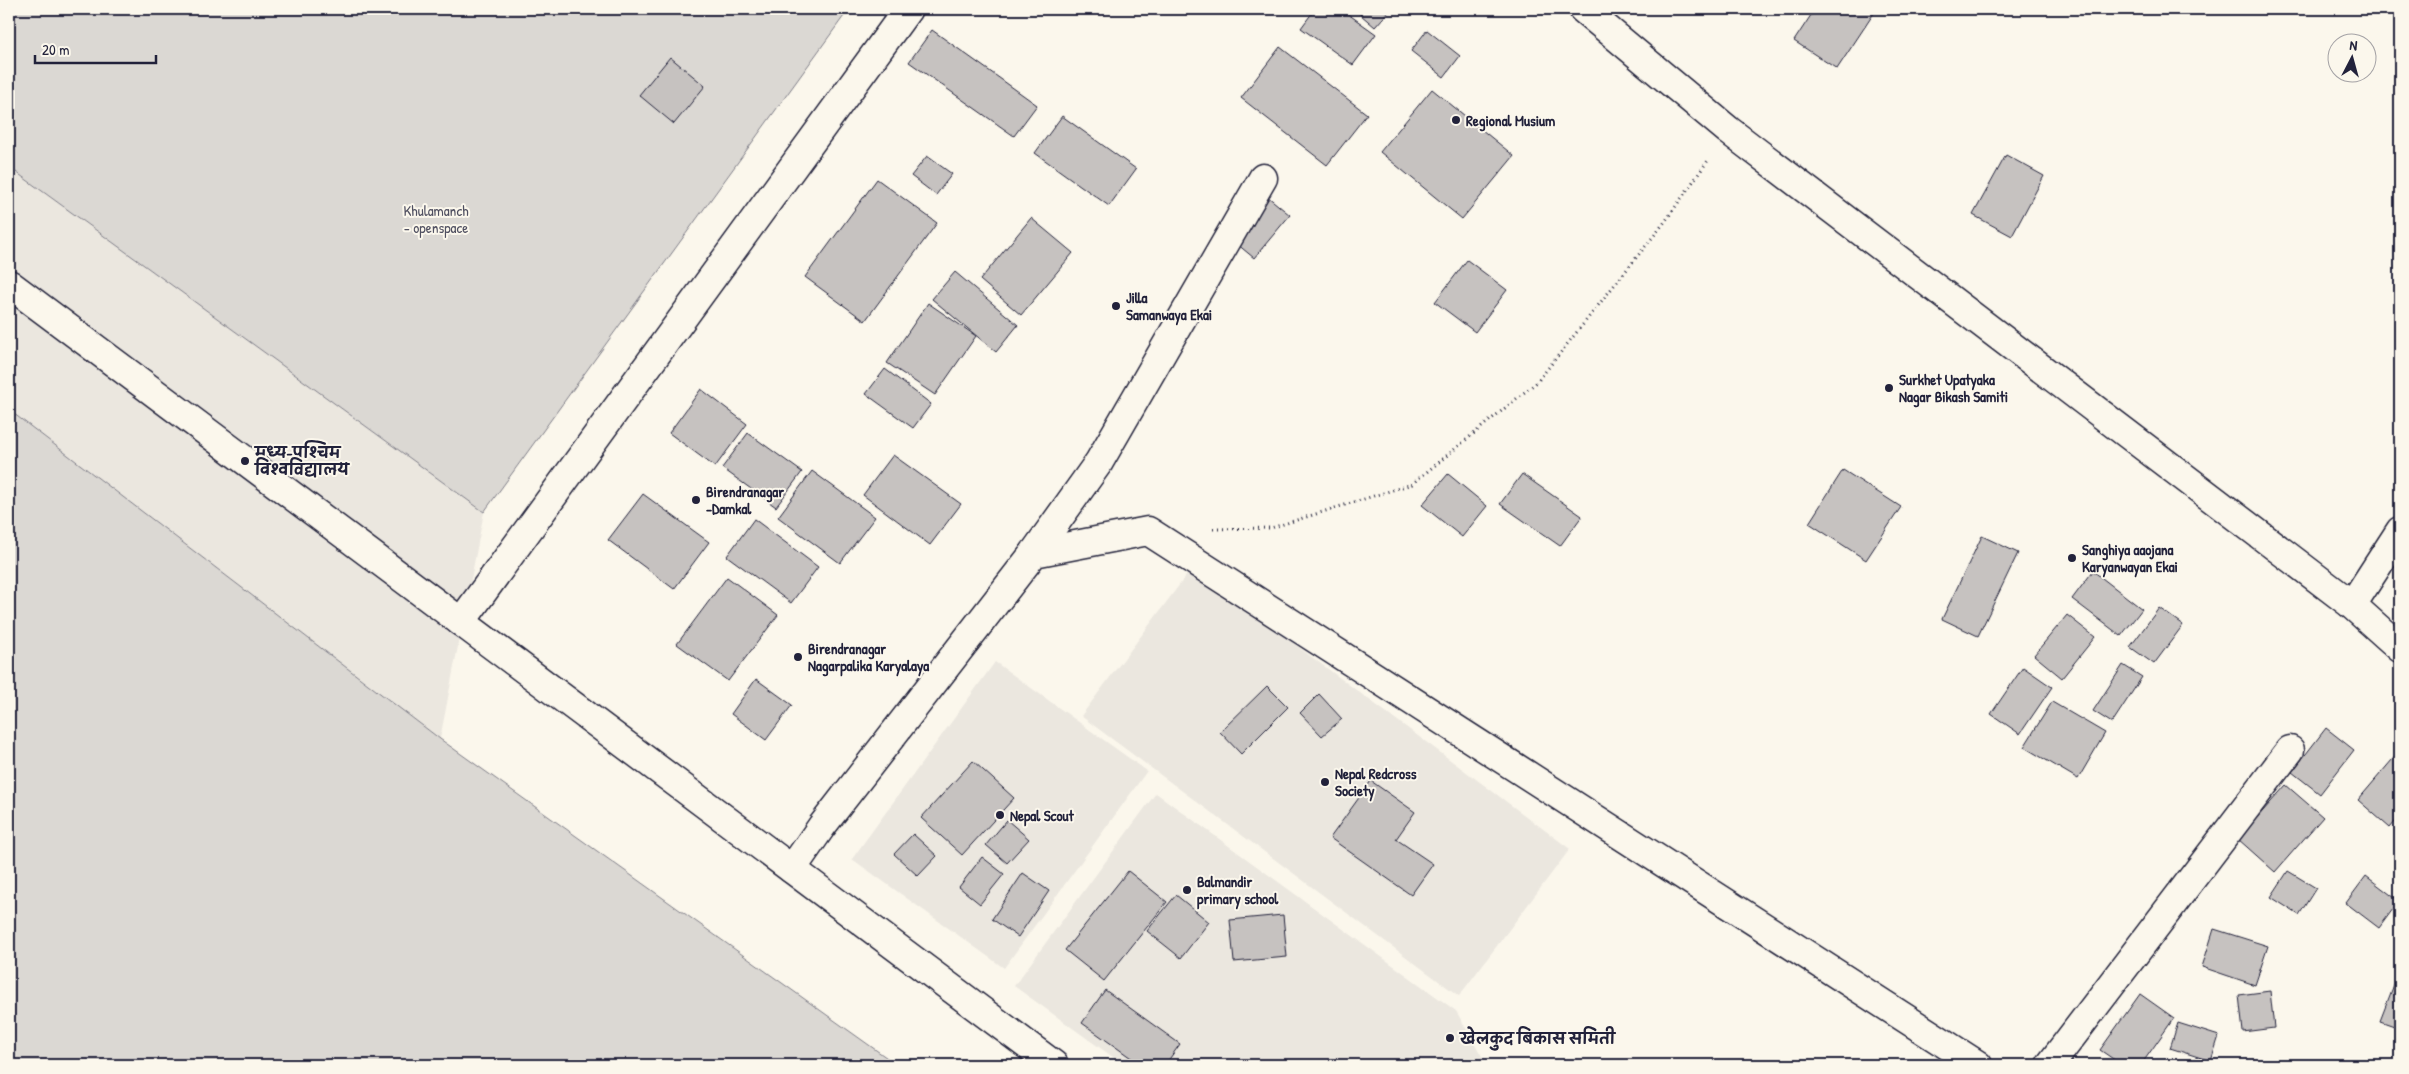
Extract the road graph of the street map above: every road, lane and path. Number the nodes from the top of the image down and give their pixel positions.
1 (908, 9) edge
2 (1583, 9) edge
3 (1728, 130) junction
4 (1263, 178) dead end
5 (9, 284) edge
6 (1204, 530) dead end
7 (2400, 531) edge
8 (1034, 553) junction
9 (2352, 605) junction
10 (462, 622) junction
11 (2400, 648) edge
12 (2290, 750) dead end
13 (792, 869) junction
14 (1054, 1065) edge
15 (1978, 1065) edge
16 (2050, 1065) edge

1 - 10 street
2 - 3 street
3 - 6 path
3 - 9 street
4 - 8 street
5 - 10 street
7 - 9 street
8 - 13 street
8 - 15 street
9 - 11 street
10 - 13 street
12 - 16 street
13 - 14 street

